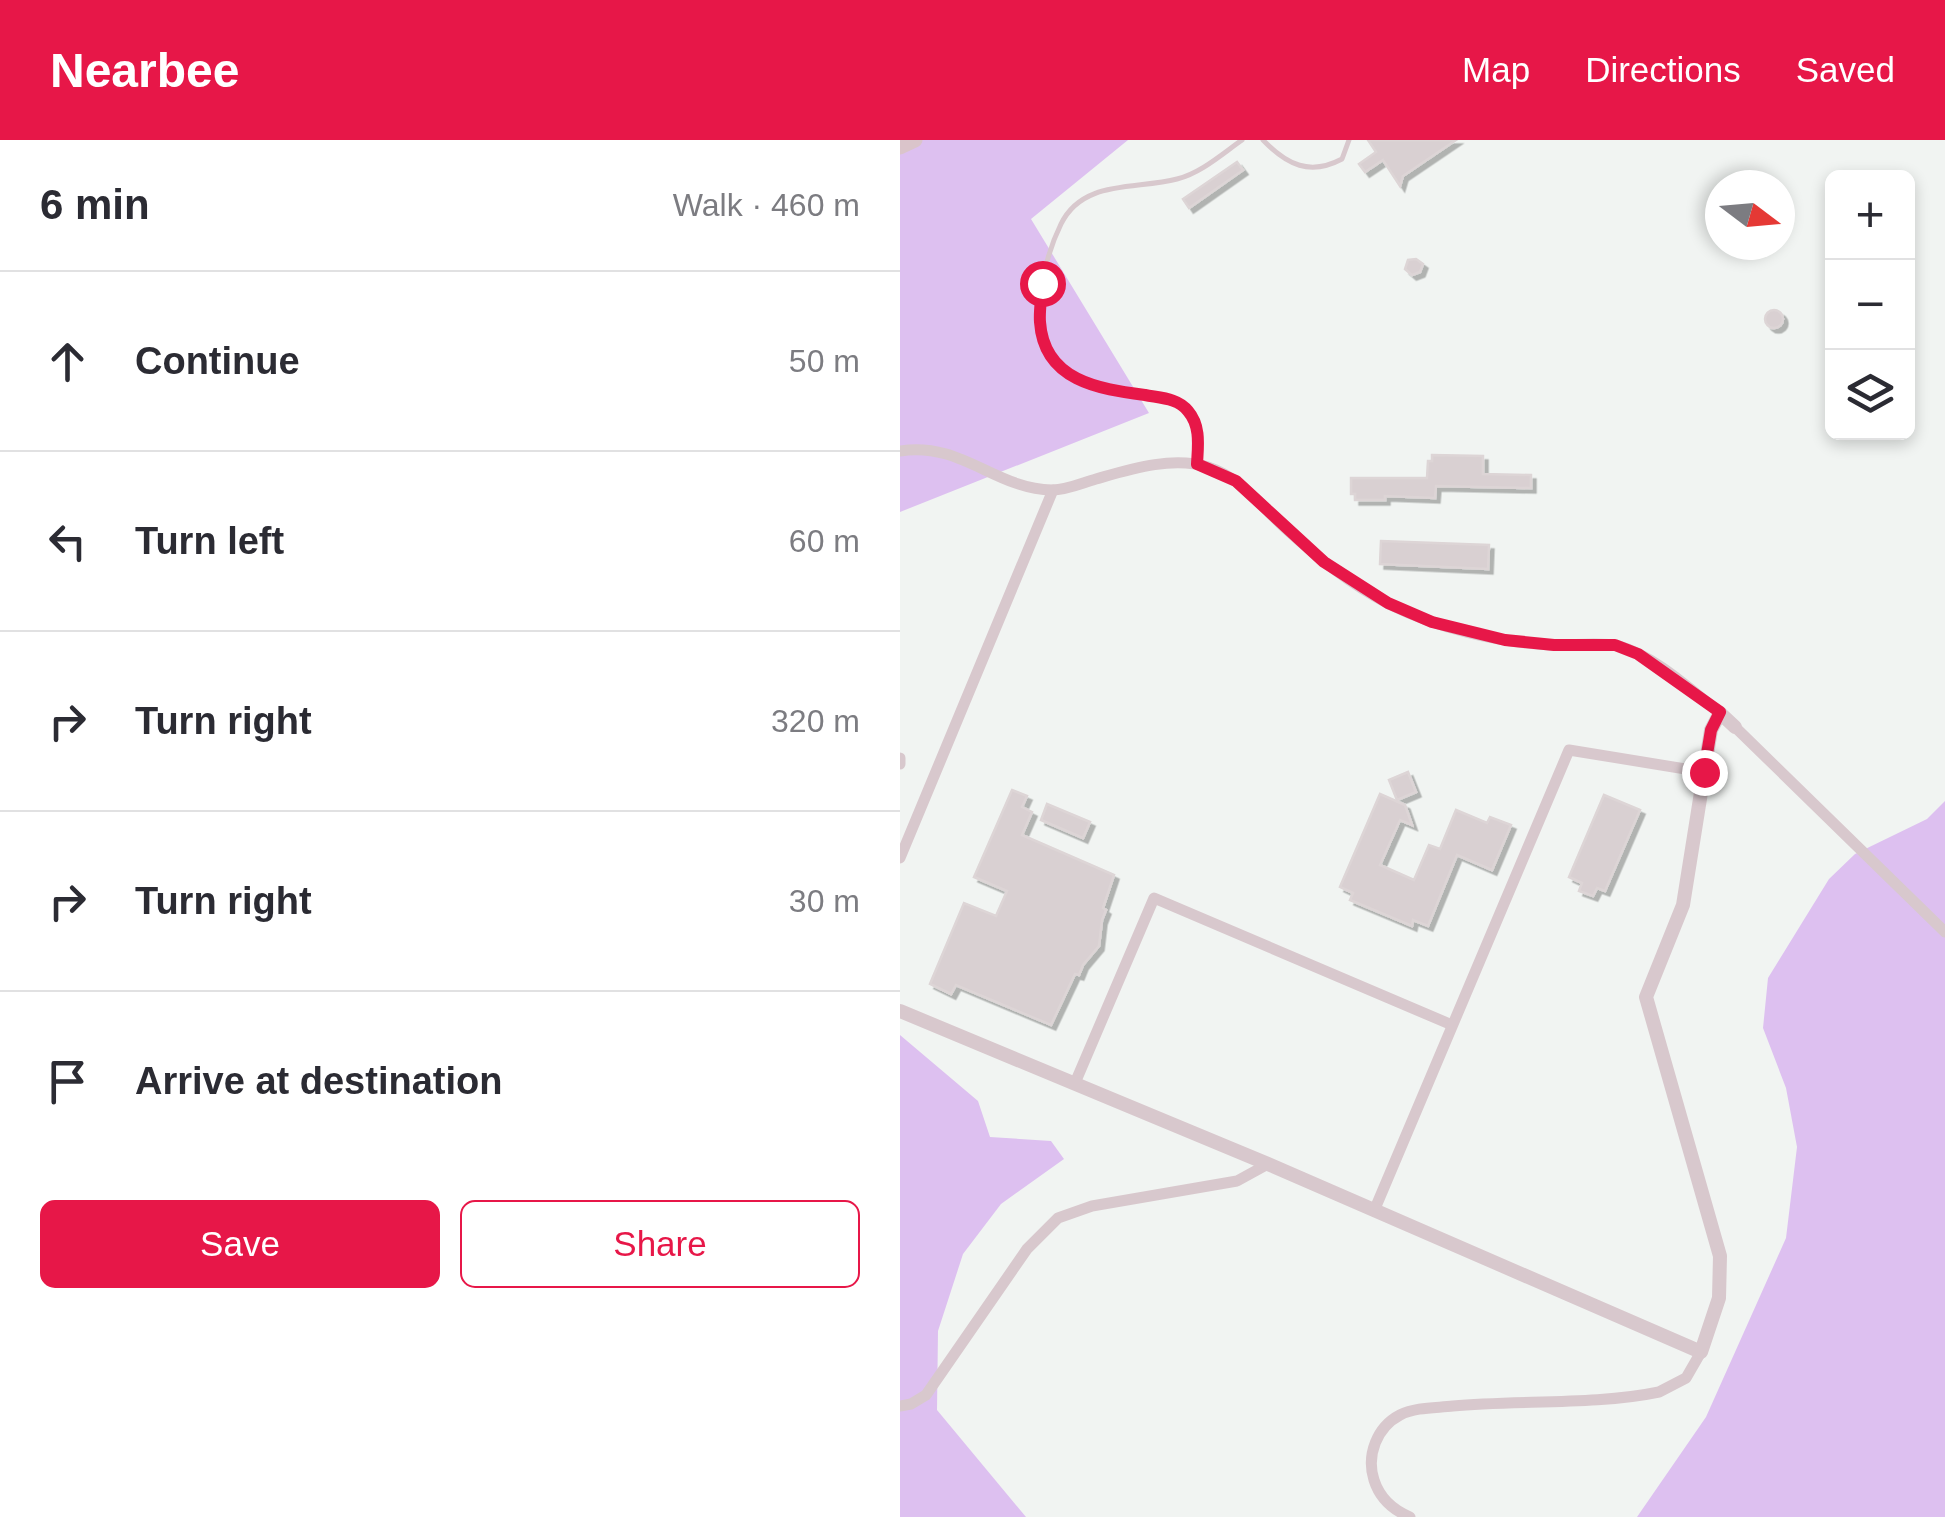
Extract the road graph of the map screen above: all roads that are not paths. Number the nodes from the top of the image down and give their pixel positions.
1 (915, 140) edge
2 (1242, 140) edge
3 (1263, 140) edge
4 (1349, 140) edge
5 (900, 148) edge
6 (900, 452) edge
7 (1197, 464) junction
8 (1054, 490) junction
9 (1720, 712) junction
10 (1735, 726) joint
11 (1704, 772) junction
12 (900, 858) edge
13 (1945, 932) edge
14 (900, 1011) edge
15 (1452, 1025) junction
16 (1075, 1082) junction
17 (1268, 1164) junction
18 (1374, 1211) junction
19 (1701, 1352) junction
20 (900, 1406) edge
21 (1410, 1517) edge

1 - 5 main road
2 - 7 lane
3 - 4 lane
6 - 8 street
7 - 8 street
7 - 9 street
8 - 12 street
9 - 10 street
9 - 11 street
10 - 13 street
11 - 15 street
11 - 19 street
14 - 16 street
15 - 16 street
15 - 18 street
16 - 17 street
17 - 18 street
17 - 20 street
18 - 19 street
19 - 21 street

